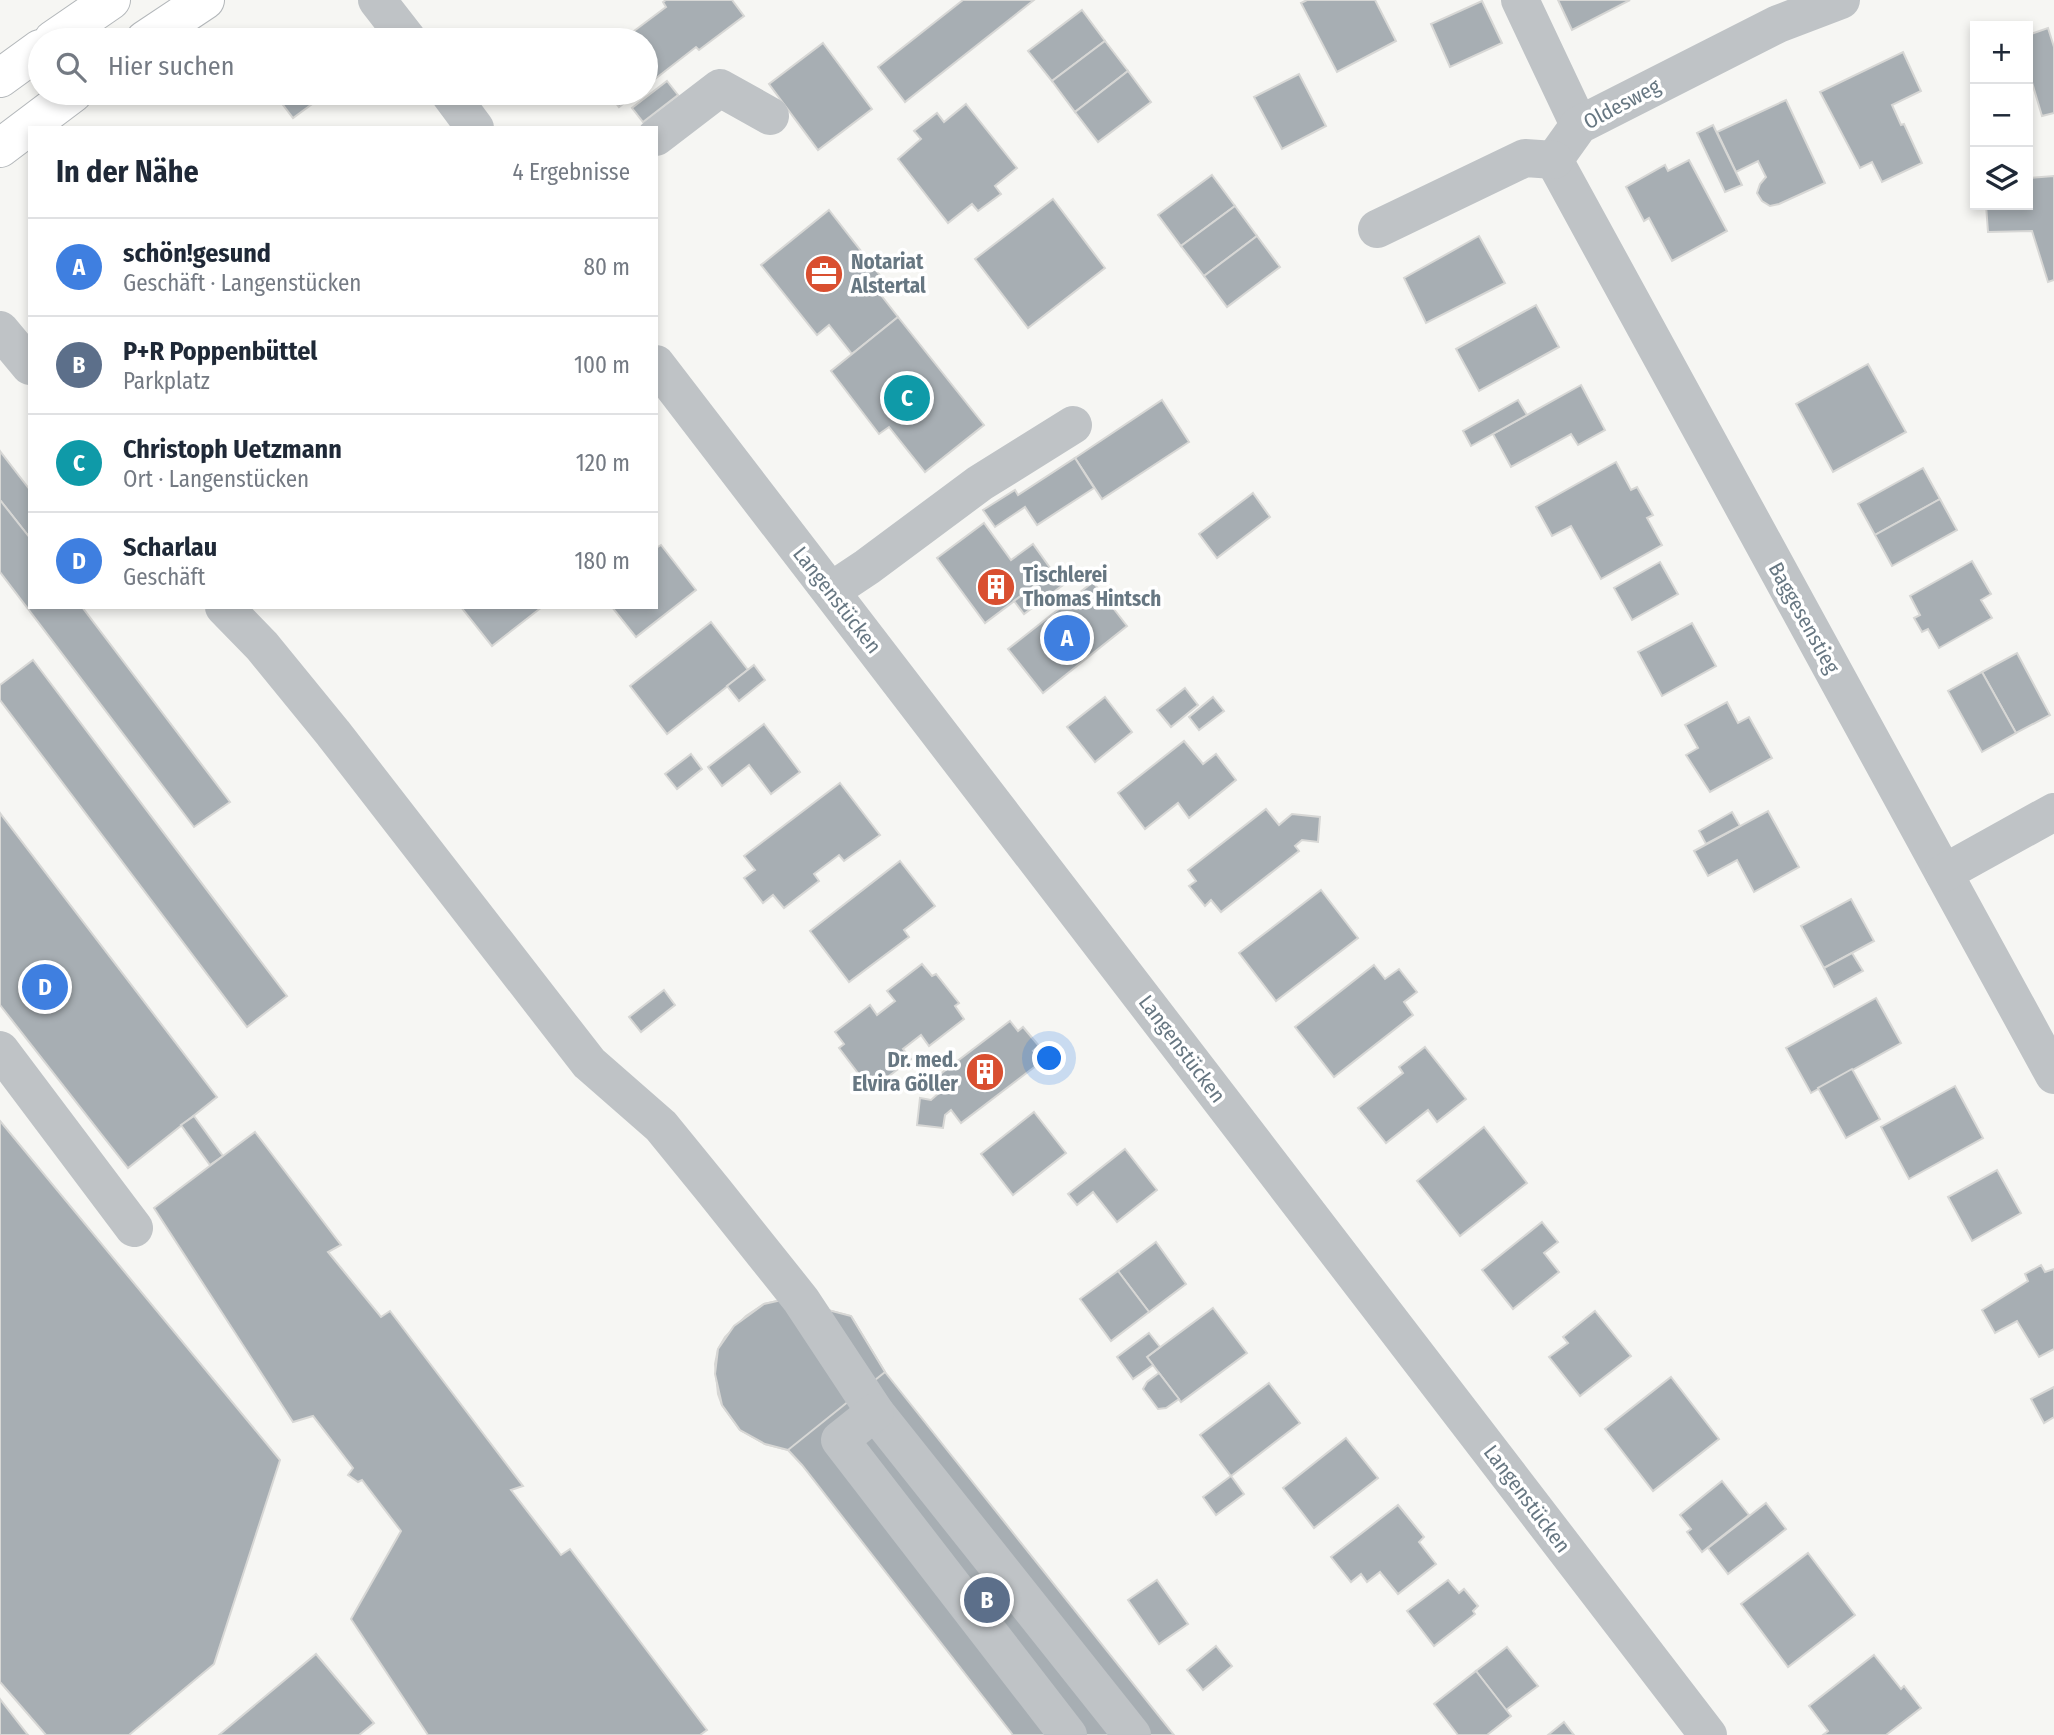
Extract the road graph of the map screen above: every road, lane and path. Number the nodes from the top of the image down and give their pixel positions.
1 (111, 0) edge
2 (205, 0) edge
3 (377, 0) edge
4 (1520, 0) edge
5 (1841, 0) edge
6 (70, 28) edge
7 (163, 28) edge
8 (399, 28) edge
9 (28, 58) edge
10 (0, 78) edge
11 (56, 105) edge
12 (458, 105) edge
13 (770, 116) dead end
14 (1579, 125) junction
15 (29, 126) edge
16 (474, 126) edge
17 (28, 127) edge
18 (658, 135) edge
19 (0, 148) edge
20 (1554, 160) junction
21 (1377, 229) dead end
22 (0, 330) edge
23 (28, 364) edge
24 (658, 367) edge
25 (1073, 425) dead end
26 (831, 591) junction
27 (226, 609) edge
28 (2054, 812) edge
29 (1944, 873) junction
30 (0, 1050) edge
31 (2054, 1075) edge
32 (134, 1228) dead end
33 (875, 1412) junction
34 (1068, 1735) edge
35 (1132, 1735) edge
36 (1708, 1735) edge

1 - 6 main road
2 - 7 main road
3 - 8 street
4 - 14 street
5 - 14 street, Oldesweg
9 - 10 main road
11 - 15 main road
12 - 16 street
13 - 18 street
14 - 20 street, Oldesweg
17 - 19 main road
20 - 21 street
20 - 29 street, Baggesenstieg
22 - 23 street
24 - 26 street, Langenstücken
25 - 26 street
26 - 36 street, Langenstücken
27 - 33 street
28 - 29 street
29 - 31 street, Baggesenstieg
30 - 32 street
33 - 34 street
33 - 35 street

